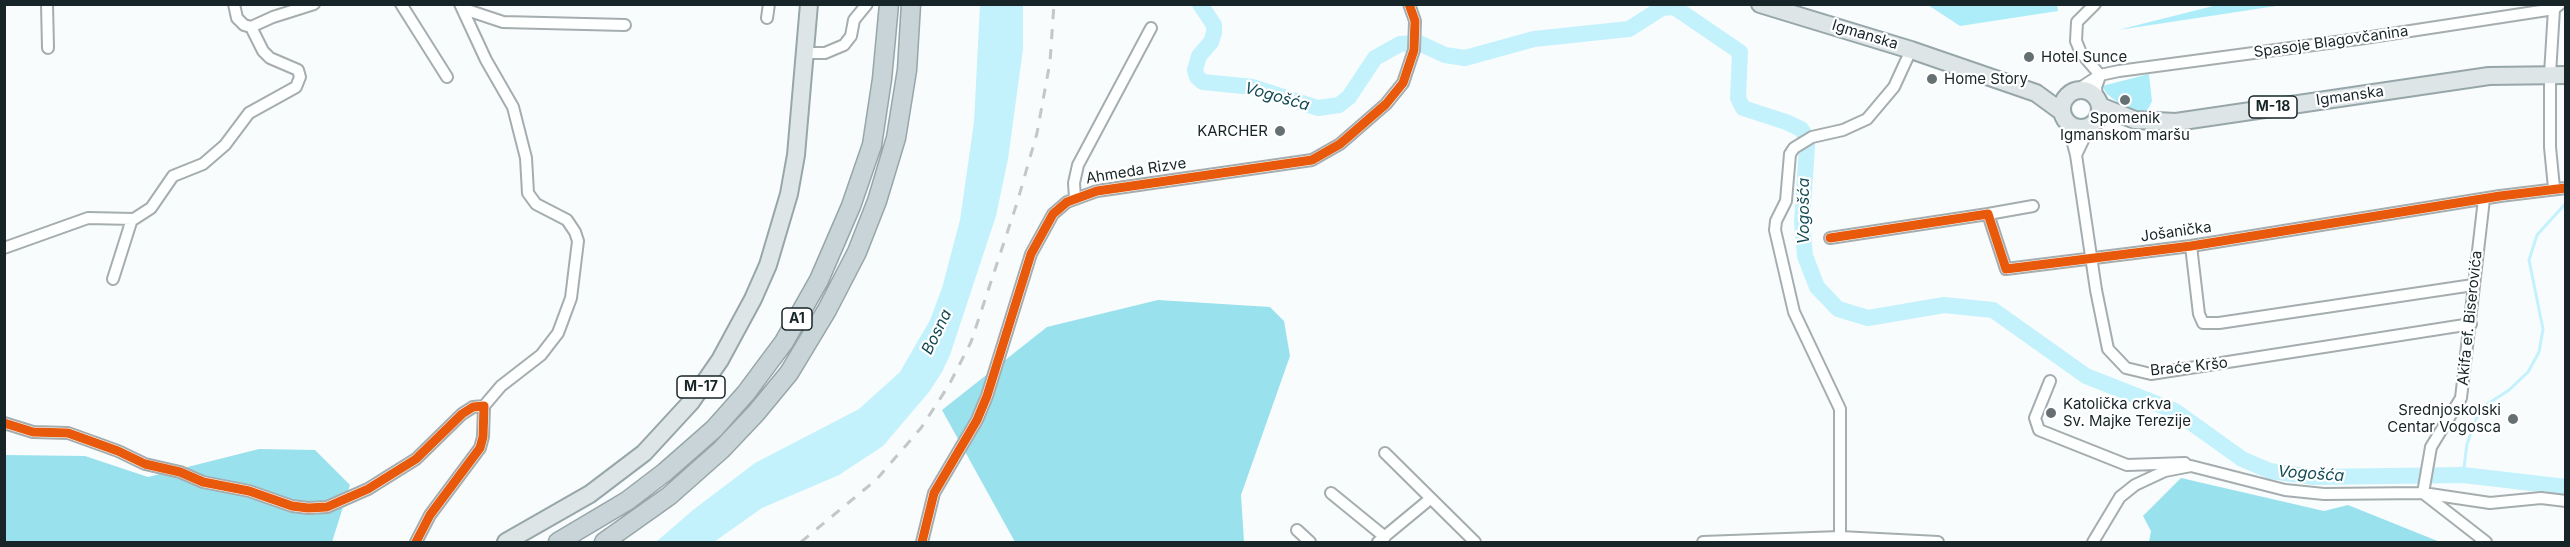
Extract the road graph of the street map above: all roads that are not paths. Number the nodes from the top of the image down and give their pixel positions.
1 (47, 4) edge
2 (234, 4) edge
3 (314, 4) edge
4 (401, 4) edge
5 (769, 4) edge
6 (809, 4) edge
7 (867, 4) edge
8 (889, 4) edge
9 (911, 4) edge
10 (1409, 4) edge
11 (1760, 4) edge
12 (2095, 4) edge
13 (462, 7) edge
14 (2557, 7) edge
15 (767, 18) dead end
16 (625, 25) dead end
17 (251, 27) junction
18 (1151, 28) dead end
19 (48, 48) dead end
20 (1911, 50) junction
21 (806, 53) junction
22 (2558, 74) edge
23 (2100, 75) junction
24 (447, 77) dead end
25 (2074, 91) junction
26 (2036, 93) junction
27 (2098, 101) junction
28 (2065, 118) junction
29 (2134, 120) junction
30 (2092, 126) junction
31 (2076, 155) junction
32 (2554, 188) junction
33 (2565, 188) edge
34 (1075, 198) junction
35 (2484, 199) junction
36 (2032, 206) dead end
37 (1988, 214) junction
38 (132, 219) junction
39 (1830, 238) dead end
40 (2190, 246) junction
41 (4, 248) edge
42 (2091, 259) junction
43 (113, 279) dead end
44 (2473, 285) junction
45 (2471, 324) junction
46 (2050, 381) dead end
47 (484, 406) junction
48 (4, 423) edge
49 (1385, 453) dead end
50 (2190, 466) junction
51 (2423, 488) junction
52 (1331, 493) dead end
53 (1430, 499) junction
54 (2565, 501) edge
55 (1297, 530) dead end
56 (1840, 537) junction
57 (1381, 540) edge
58 (416, 543) edge
59 (506, 543) edge
60 (558, 543) edge
61 (604, 543) edge
62 (922, 543) edge
63 (1310, 543) edge
64 (1475, 543) edge
65 (1703, 543) edge
66 (1938, 543) edge
67 (2093, 543) edge
68 (2486, 543) edge

1 - 19 street
2 - 17 street
3 - 17 street
4 - 24 street
5 - 15 street
6 - 21 main road, M-17
7 - 21 street
8 - 60 highway, A1
9 - 61 highway, A1
10 - 34 street, Ahmeda Rizve
11 - 20 main road, Igmanska / M-18
12 - 23 street
13 - 16 street
13 - 47 street
14 - 22 street
14 - 23 street, Spasoje Blagovčanina
17 - 38 street
18 - 34 street
20 - 26 main road, Igmanska / M-18
20 - 56 street
21 - 59 main road, M-17
22 - 29 main road, Igmanska / M-18
22 - 32 street
23 - 25 street
23 - 27 street
25 - 26 main road, Igmanska / M-18
25 - 27 main road, M-18
25 - 28 main road
26 - 28 main road, Igmanska / M-18
27 - 29 main road, Igmanska / M-18
27 - 30 main road
28 - 30 main road, M-18
28 - 31 street, Braće Kršo
29 - 30 main road, Igmanska / M-18
30 - 31 street
31 - 42 street, Braće Kršo
32 - 33 street, Jošanička
32 - 35 street, Jošanička
34 - 62 street, Ahmeda Rizve
35 - 40 street, Jošanička
35 - 44 street, Akifa ef. Biserovića
36 - 37 street
37 - 39 street
37 - 42 street, Jošanička
38 - 41 street
38 - 43 street
40 - 42 street, Jošanička
40 - 44 street
42 - 45 street, Braće Kršo
44 - 45 street, Akifa ef. Biserovića
45 - 51 street, Akifa ef. Biserovića
46 - 50 street
47 - 48 street
47 - 58 street
49 - 53 street
50 - 51 street
50 - 67 street
51 - 54 street
51 - 68 street
52 - 57 street
53 - 57 street
53 - 64 street
55 - 63 street
56 - 65 street
56 - 66 street

